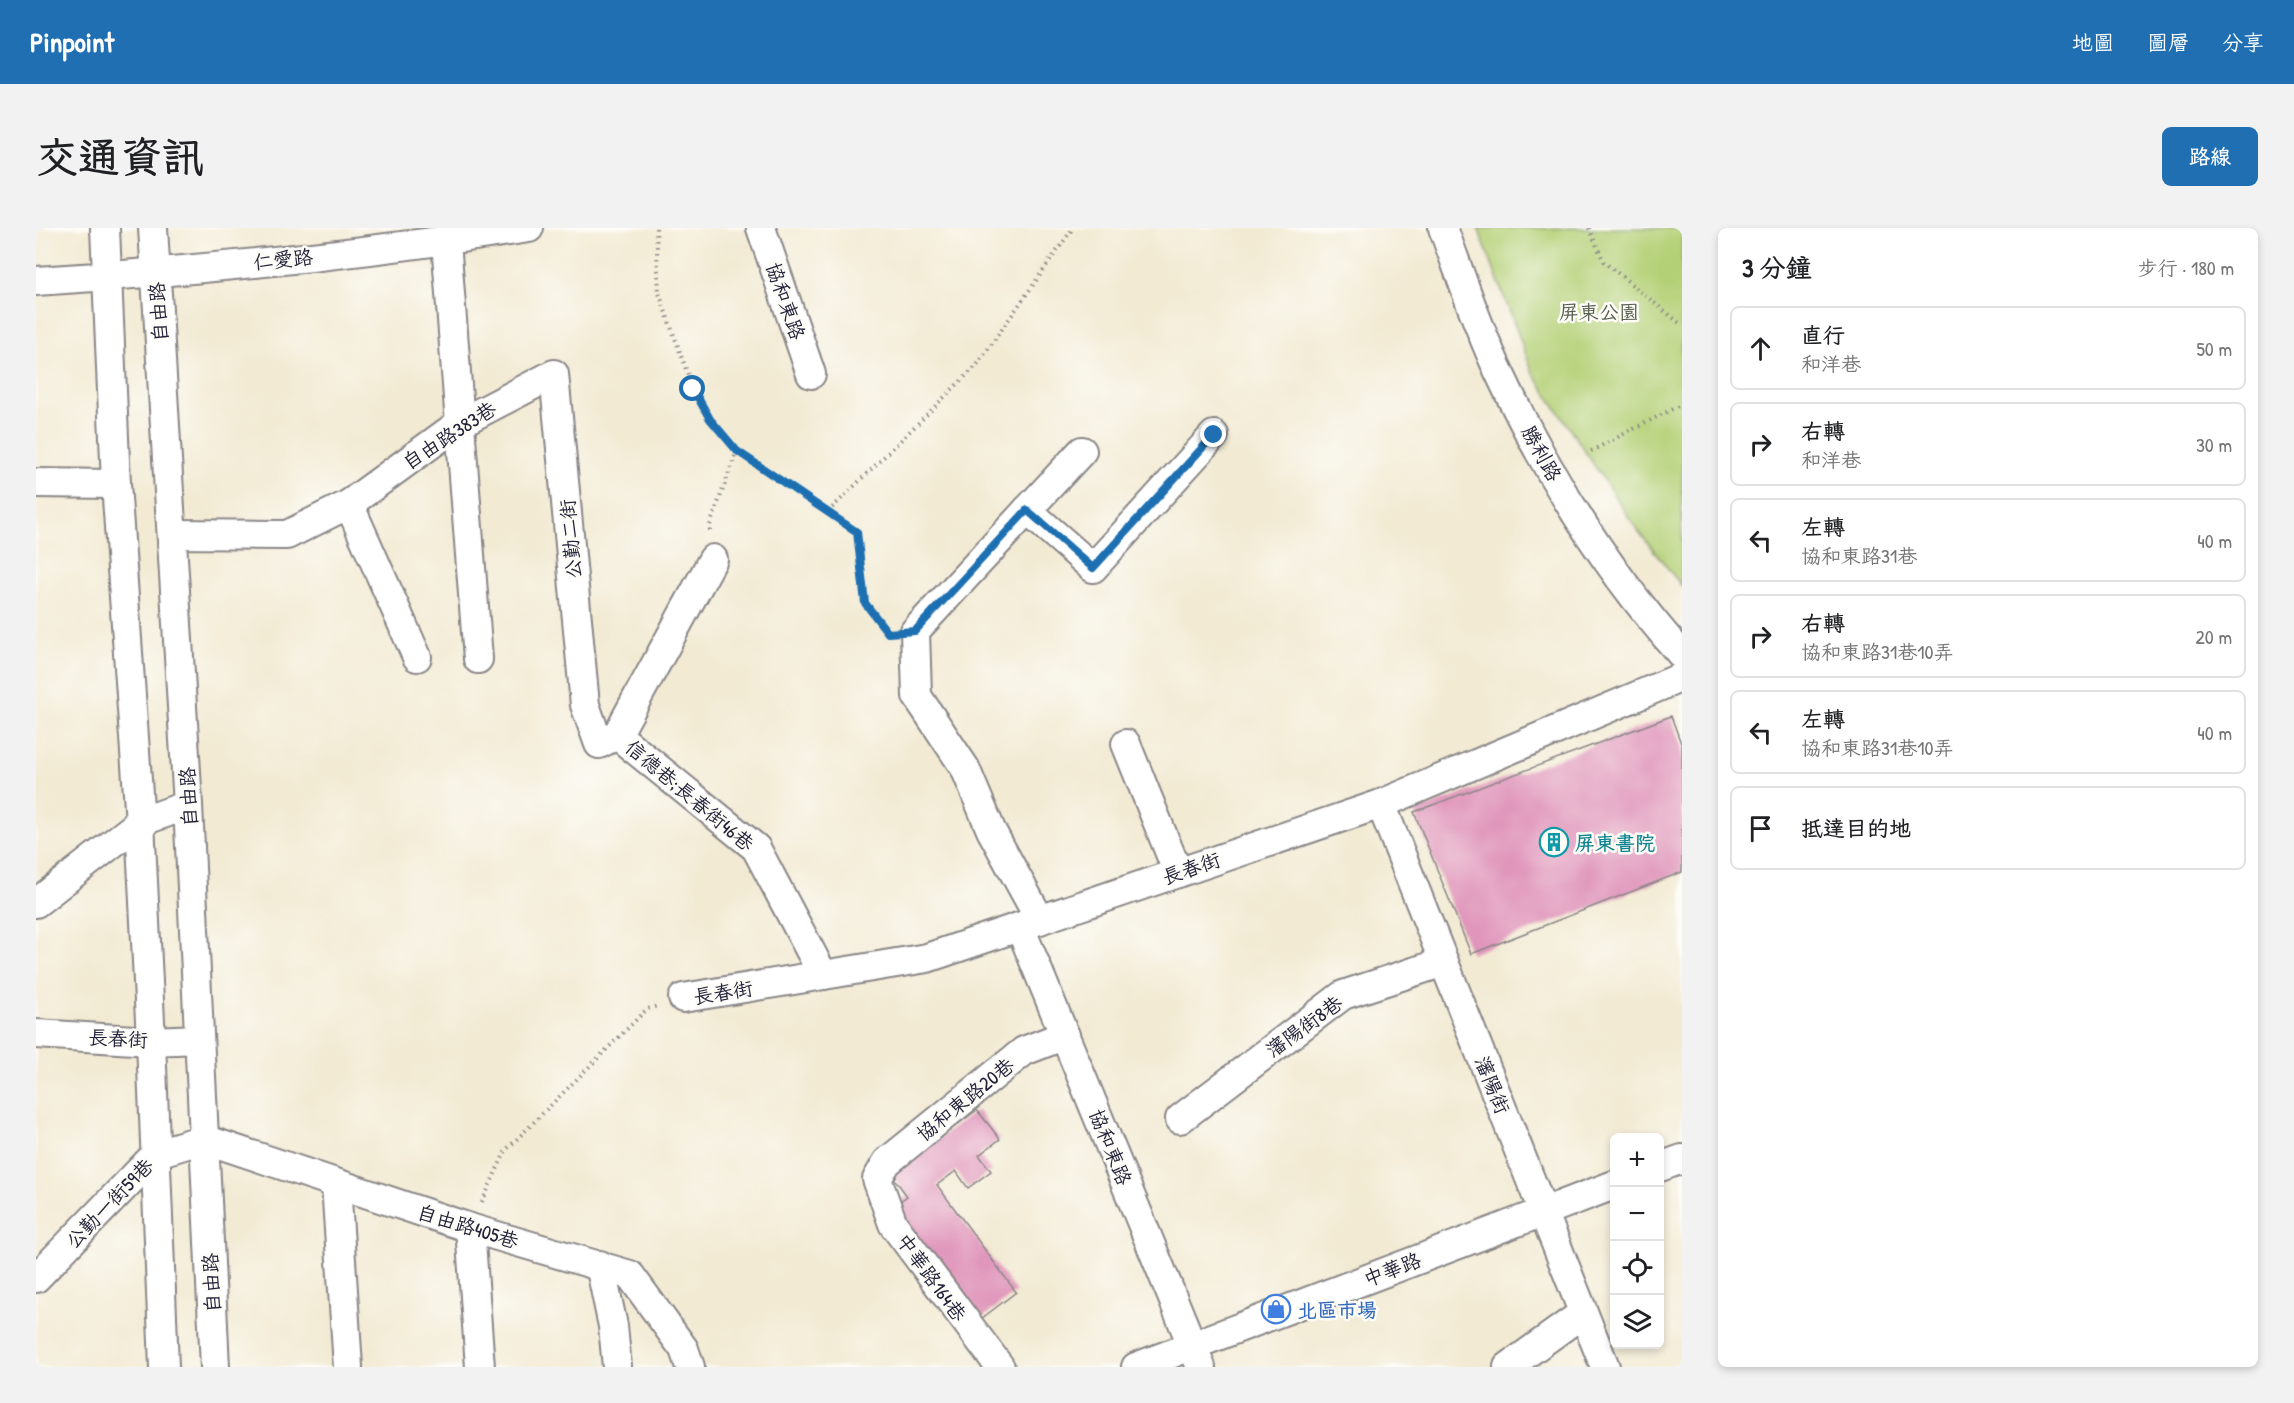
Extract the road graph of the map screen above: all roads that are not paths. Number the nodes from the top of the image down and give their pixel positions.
1 (105, 228) edge
2 (153, 228) edge
3 (529, 228) edge
4 (761, 228) edge
5 (1443, 228) edge
6 (446, 241) junction
7 (155, 273) junction
8 (109, 276) junction
9 (36, 280) edge
10 (554, 374) joint
11 (811, 374) dead end
12 (460, 423) junction
13 (1214, 435) dead end
14 (1082, 451) dead end
15 (36, 483) edge
16 (116, 484) junction
17 (349, 504) junction
18 (1027, 510) junction
19 (172, 534) junction
20 (713, 559) road end
21 (1682, 655) edge
22 (417, 657) dead end
23 (478, 659) dead end
24 (1682, 677) edge
25 (585, 705) joint
26 (617, 735) junction
27 (1126, 744) dead end
28 (1381, 804) junction
29 (188, 806) junction
30 (140, 822) junction
31 (1178, 873) junction
32 (36, 903) edge
33 (1030, 923) junction
34 (1444, 962) junction
35 (823, 975) junction
36 (683, 999) road end
37 (36, 1034) edge
38 (1065, 1035) junction
39 (199, 1039) junction
40 (151, 1041) junction
41 (1180, 1119) dead end
42 (204, 1139) junction
43 (157, 1153) junction
44 (1682, 1159) edge
45 (1664, 1165) edge
46 (877, 1179) joint
47 (336, 1184) junction
48 (1610, 1187) edge
49 (1543, 1212) junction
50 (471, 1228) junction
51 (600, 1265) junction
52 (36, 1278) edge
53 (1583, 1313) junction
54 (1197, 1356) edge
55 (164, 1367) edge
56 (215, 1367) edge
57 (348, 1367) edge
58 (480, 1367) edge
59 (617, 1367) edge
60 (690, 1367) edge
61 (1000, 1367) edge
62 (1136, 1367) edge
63 (1508, 1367) edge
64 (1605, 1367) edge

1 - 8 street
2 - 7 street, 自由路
3 - 6 street, 仁愛路
4 - 11 street, 協和東路
5 - 21 street, 勝利路
6 - 7 street, 仁愛路
6 - 12 street
7 - 8 street, 仁愛路
7 - 19 street, 自由路
8 - 9 street, 仁愛路
8 - 16 street
10 - 12 street, 自由路383巷
10 - 25 street, 公勤二街
12 - 17 street, 自由路383巷
12 - 23 street
13 - 18 street
14 - 18 street
15 - 16 street
16 - 30 street
17 - 19 street, 自由路383巷
17 - 22 street
18 - 33 street, 協和東路
19 - 29 street, 自由路
20 - 26 street
24 - 28 street, 長春街
25 - 26 street, 信德巷;長春街46巷
26 - 35 street, 信德巷;長春街46巷
27 - 31 street
28 - 31 street, 長春街
28 - 34 street, 瀋陽街
29 - 30 street
29 - 39 street, 自由路
30 - 32 street
30 - 40 street
31 - 33 street, 長春街
33 - 35 street, 長春街
33 - 38 street, 協和東路
34 - 41 street, 瀋陽街8巷
34 - 49 street, 瀋陽街
35 - 36 street, 長春街
37 - 40 street, 長春街
38 - 46 street, 協和東路20巷
38 - 54 street, 協和東路
39 - 40 street, 長春街
39 - 42 street, 自由路
40 - 43 street
42 - 43 street
42 - 47 street, 自由路405巷
42 - 56 street, 自由路
43 - 52 street, 公勤一街59巷
43 - 55 street
44 - 45 street
46 - 61 street, 中華路164巷
47 - 50 street, 自由路405巷
47 - 57 street
48 - 49 street, 中華路
49 - 53 street, 瀋陽街
49 - 54 street, 中華路
50 - 51 street, 自由路405巷
50 - 58 street
51 - 59 street
51 - 60 street, 自由路405巷
53 - 63 street
53 - 64 street, 瀋陽街
54 - 62 street, 中華路

